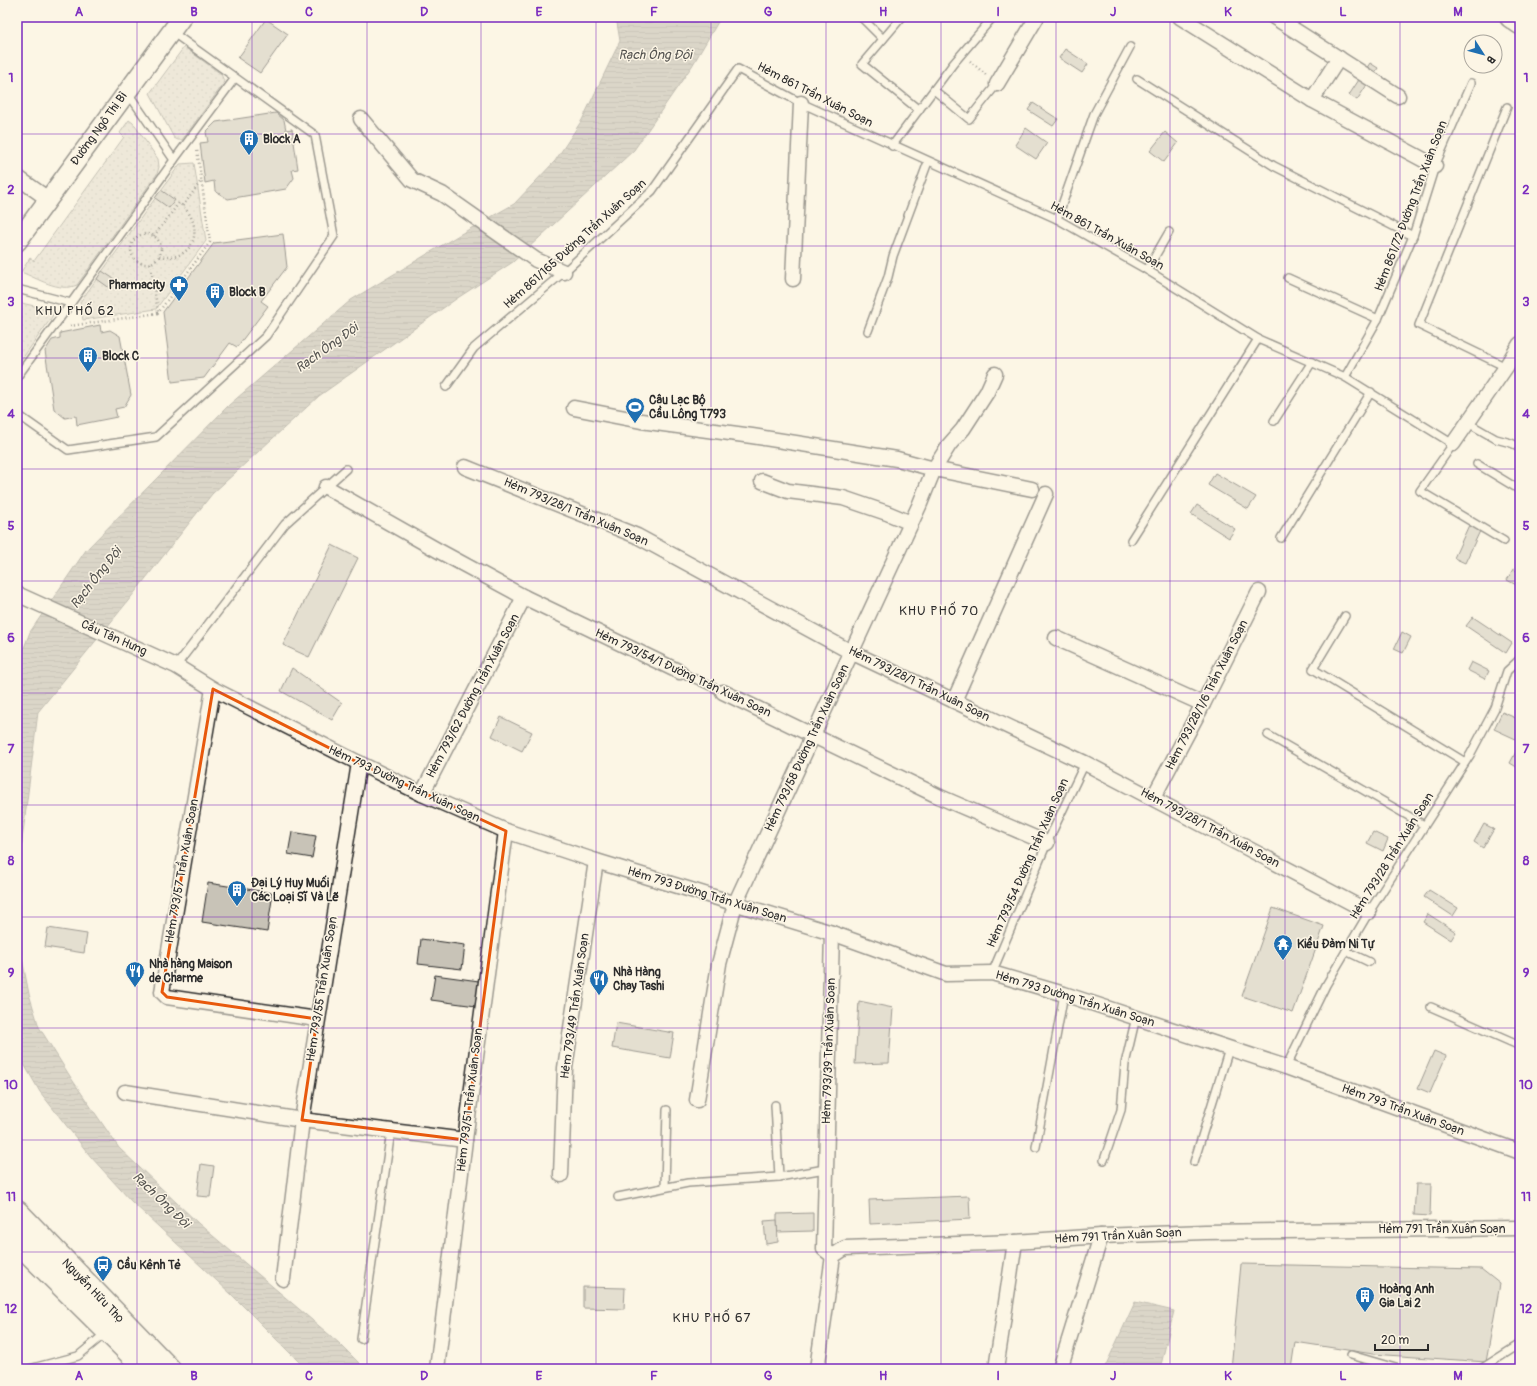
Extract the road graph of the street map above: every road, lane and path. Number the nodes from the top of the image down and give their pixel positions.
1 (182, 17) edge
2 (902, 17) edge
3 (993, 17) edge
4 (1037, 17) edge
5 (1180, 17) edge
6 (1274, 17) edge
7 (1510, 17) edge
8 (864, 18) edge
9 (1196, 21) edge
10 (1520, 24) edge
11 (171, 32) junction
12 (883, 39) junction
13 (1130, 47) dead end
14 (961, 54) junction
15 (1339, 58) junction
16 (738, 69) joint
17 (235, 78) junction
18 (1137, 79) dead end
19 (1471, 83) dead end
20 (997, 84) junction
21 (934, 90) junction
22 (126, 91) junction
23 (1398, 96) dead end
24 (1312, 100) junction
25 (801, 104) junction
26 (1507, 107) dead end
27 (919, 110) junction
28 (361, 119) dead end
29 (194, 133) junction
30 (892, 146) junction
31 (174, 160) junction
32 (928, 162) junction
33 (1435, 166) junction
34 (17, 177) edge
35 (201, 181) junction
36 (48, 199) junction
37 (183, 206) junction
38 (1057, 219) junction
39 (1169, 232) dead end
40 (154, 236) junction
41 (1413, 236) junction
42 (17, 242) edge
43 (159, 256) junction
44 (150, 263) junction
45 (1147, 270) junction
46 (564, 272) junction
47 (1288, 278) dead end
48 (793, 279) dead end
49 (17, 289) edge
50 (71, 303) junction
51 (158, 313) junction
52 (1378, 319) junction
53 (52, 329) junction
54 (868, 331) dead end
55 (1258, 339) junction
56 (1520, 344) edge
57 (1312, 362) junction
58 (1506, 367) junction
59 (995, 374) dead end
60 (17, 377) edge
61 (1345, 377) junction
62 (446, 387) dead end
63 (1371, 392) junction
64 (574, 408) dead end
65 (17, 414) edge
66 (1274, 421) dead end
67 (1468, 423) junction
68 (1454, 444) junction
69 (1520, 447) edge
70 (1477, 464) dead end
71 (465, 467) dead end
72 (934, 469) junction
73 (346, 470) dead end
74 (762, 481) dead end
75 (326, 487) junction
76 (1032, 488) dead end
77 (1520, 490) edge
78 (1046, 494) dead end
79 (911, 523) junction
80 (1281, 538) dead end
81 (1131, 540) dead end
82 (1504, 541) dead end
83 (1259, 592) dead end
84 (17, 594) edge
85 (524, 598) junction
86 (1345, 616) dead end
87 (1056, 638) dead end
88 (851, 652) junction
89 (152, 655) joint
90 (1520, 659) edge
91 (176, 666) junction
92 (680, 672) joint
93 (214, 688) junction
94 (724, 692) joint
95 (954, 701) junction
96 (1203, 704) junction
97 (813, 735) junction
98 (1268, 735) dead end
99 (1465, 762) junction
100 (358, 763) junction
101 (1086, 763) junction
102 (422, 794) junction
103 (1153, 798) junction
104 (1424, 825) junction
105 (506, 831) junction
106 (1047, 843) junction
107 (596, 861) junction
108 (735, 904) junction
109 (1370, 912) junction
110 (832, 933) junction
111 (1346, 951) junction
112 (1369, 962) dead end
113 (992, 972) junction
114 (1064, 994) junction
115 (1431, 1007) dead end
116 (1136, 1017) junction
117 (317, 1019) junction
118 (1520, 1046) edge
119 (1229, 1049) junction
120 (1286, 1067) junction
121 (125, 1092) dead end
122 (697, 1100) dead end
123 (775, 1105) dead end
124 (667, 1110) dead end
125 (302, 1120) junction
126 (391, 1131) junction
127 (465, 1140) junction
128 (1036, 1147) dead end
129 (1520, 1152) edge
130 (1104, 1160) dead end
131 (1194, 1162) dead end
132 (825, 1169) junction
133 (561, 1175) dead end
134 (779, 1178) junction
135 (665, 1187) junction
136 (618, 1197) dead end
137 (17, 1212) edge
138 (1520, 1228) edge
139 (1101, 1236) junction
140 (17, 1241) edge
141 (1015, 1242) junction
142 (833, 1256) junction
143 (283, 1279) dead end
144 (108, 1331) junction
145 (361, 1339) dead end
146 (1520, 1344) edge
147 (1351, 1355) dead end
148 (29, 1369) edge
149 (146, 1369) edge
150 (169, 1369) edge
151 (437, 1369) edge
152 (817, 1369) edge
153 (996, 1369) edge
154 (1060, 1369) edge
155 (1399, 1369) edge
156 (1481, 1369) edge

1 - 11 street, Đường Ngô Thị Bì
2 - 12 lane
3 - 14 lane
4 - 20 street
5 - 9 street
6 - 15 street
7 - 10 main road
8 - 12 lane
9 - 24 street
11 - 17 lane
11 - 22 street, Đường Ngô Thị Bì
12 - 27 lane
13 - 38 lane
14 - 20 path
14 - 21 lane
15 - 23 street
15 - 24 street
16 - 25 lane, Hẻm 861 Trần Xuân Soạn
16 - 46 lane, Hẻm 861/165 Đường Trần Xuân Soạn
17 - 29 lane
17 - 65 lane
18 - 41 lane
19 - 33 lane, Hẻm 861/72 Đường Trần Xuân Soạn
20 - 21 lane
21 - 27 lane
22 - 31 lane
22 - 36 street, Đường Ngô Thị Bì
24 - 33 street
25 - 30 lane, Hẻm 861 Trần Xuân Soạn
25 - 48 street
26 - 58 lane
27 - 30 lane
28 - 46 street
29 - 31 lane
29 - 35 path
30 - 32 lane, Hẻm 861 Trần Xuân Soạn
31 - 50 lane
32 - 38 lane, Hẻm 861 Trần Xuân Soạn
32 - 54 lane
33 - 41 lane, Hẻm 861/72 Đường Trần Xuân Soạn
34 - 36 street
35 - 37 path
35 - 51 path
36 - 42 street, Đường Ngô Thị Bì
37 - 40 path
37 - 43 path
38 - 45 lane, Hẻm 861 Trần Xuân Soạn
39 - 45 lane
40 - 43 path
40 - 44 path
41 - 52 lane, Hẻm 861/72 Đường Trần Xuân Soạn
43 - 44 path
44 - 51 path
45 - 55 lane, Hẻm 861 Trần Xuân Soạn
46 - 62 lane, Hẻm 861/165 Đường Trần Xuân Soạn
47 - 52 lane
49 - 50 lane
50 - 53 lane
51 - 53 path
52 - 61 lane, Hẻm 861/72 Đường Trần Xuân Soạn
53 - 60 lane
55 - 57 lane, Hẻm 861 Trần Xuân Soạn
55 - 81 lane
56 - 58 street
57 - 61 lane, Hẻm 861 Trần Xuân Soạn
57 - 66 lane
58 - 67 street
59 - 72 street, Hẻm 793/58 Đường Trần Xuân Soạn
61 - 63 lane, Hẻm 861 Trần Xuân Soạn
63 - 68 lane, Hẻm 861 Trần Xuân Soạn
63 - 80 lane
64 - 72 street
67 - 68 street
67 - 69 lane
68 - 82 lane
70 - 77 lane
71 - 88 street, Hẻm 793/28/1 Trần Xuân Soạn
72 - 76 street
72 - 79 street, Hẻm 793/58 Đường Trần Xuân Soạn
73 - 75 lane
74 - 79 street
75 - 85 street, Hẻm 793/54/1 Đường Trần Xuân Soạn
75 - 91 lane
78 - 95 street
79 - 88 street, Hẻm 793/58 Đường Trần Xuân Soạn
83 - 96 street, Hẻm 793/28/1/6 Trần Xuân Soạn
84 - 89 street, Cầu Tân Hưng
85 - 92 street, Hẻm 793/54/1 Đường Trần Xuân Soạn
85 - 102 street, Hẻm 793/62 Đường Trần Xuân Soạn
86 - 99 lane
87 - 96 street
88 - 95 street, Hẻm 793/28/1 Trần Xuân Soạn
88 - 97 street, Hẻm 793/58 Đường Trần Xuân Soạn
89 - 91 street, Hẻm 793 Đường Trần Xuân Soạn
90 - 99 lane, Hẻm 793/28 Trần Xuân Soạn
91 - 93 street, Hẻm 793 Đường Trần Xuân Soạn
92 - 94 lane, Hẻm 793/54/1 Đường Trần Xuân Soạn
93 - 100 street, Hẻm 793 Đường Trần Xuân Soạn
93 - 117 street, Hẻm 793/57 Trần Xuân Soạn
94 - 97 street, Hẻm 793/54/1 Đường Trần Xuân Soạn
95 - 101 street, Hẻm 793/28/1 Trần Xuân Soạn
96 - 103 street, Hẻm 793/28/1/6 Trần Xuân Soạn
97 - 106 street, Hẻm 793/54/1 Đường Trần Xuân Soạn
97 - 108 street, Hẻm 793/58 Đường Trần Xuân Soạn
98 - 104 lane
99 - 104 lane, Hẻm 793/28 Trần Xuân Soạn
100 - 102 street, Hẻm 793 Đường Trần Xuân Soạn
100 - 117 street, Hẻm 793/55 Trần Xuân Soạn
101 - 103 street, Hẻm 793/28/1 Trần Xuân Soạn
101 - 106 lane, Hẻm 793/54 Đường Trần Xuân Soạn
102 - 105 street, Hẻm 793 Đường Trần Xuân Soạn
103 - 109 street, Hẻm 793/28/1 Trần Xuân Soạn
104 - 109 lane, Hẻm 793/28 Trần Xuân Soạn
105 - 107 street, Hẻm 793 Đường Trần Xuân Soạn
105 - 127 street, Hẻm 793/51 Trần Xuân Soạn
106 - 113 lane, Hẻm 793/54 Đường Trần Xuân Soạn
107 - 108 street, Hẻm 793 Đường Trần Xuân Soạn
107 - 133 street, Hẻm 793/49 Trần Xuân Soạn
108 - 110 street, Hẻm 793 Đường Trần Xuân Soạn
108 - 122 street, Hẻm 793/58 Đường Trần Xuân Soạn
109 - 111 lane, Hẻm 793/28 Trần Xuân Soạn
110 - 113 street, Hẻm 793 Đường Trần Xuân Soạn
110 - 132 street, Hẻm 793/39 Trần Xuân Soạn
111 - 112 lane
111 - 120 lane, Hẻm 793/28 Trần Xuân Soạn
113 - 114 street, Hẻm 793 Đường Trần Xuân Soạn
114 - 116 street, Hẻm 793 Đường Trần Xuân Soạn
114 - 128 lane
115 - 118 lane
116 - 119 street, Hẻm 793 Đường Trần Xuân Soạn
116 - 130 lane
117 - 125 street, Hẻm 793/55 Trần Xuân Soạn
119 - 120 street, Hẻm 793 Đường Trần Xuân Soạn
119 - 131 lane
120 - 129 street, Hẻm 793 Trần Xuân Soạn
121 - 125 street
123 - 134 lane
124 - 135 lane
125 - 126 street
125 - 143 street, Hẻm 793/55 Trần Xuân Soạn
126 - 127 street
126 - 145 lane
127 - 151 street, Hẻm 793/51 Trần Xuân Soạn
132 - 134 lane
132 - 142 street, Hẻm 793/39 Trần Xuân Soạn
134 - 135 lane
135 - 136 lane
137 - 150 main road, Nguyễn Hữu Thọ
138 - 139 street, Hẻm 791 Trần Xuân Soạn
139 - 141 street, Hẻm 791 Trần Xuân Soạn
139 - 154 street
140 - 144 main road, Nguyễn Hữu Thọ
141 - 142 street, Hẻm 791 Trần Xuân Soạn
141 - 153 street
142 - 152 street
144 - 148 lane
144 - 149 main road, Nguyễn Hữu Thọ
146 - 156 lane
147 - 155 lane

